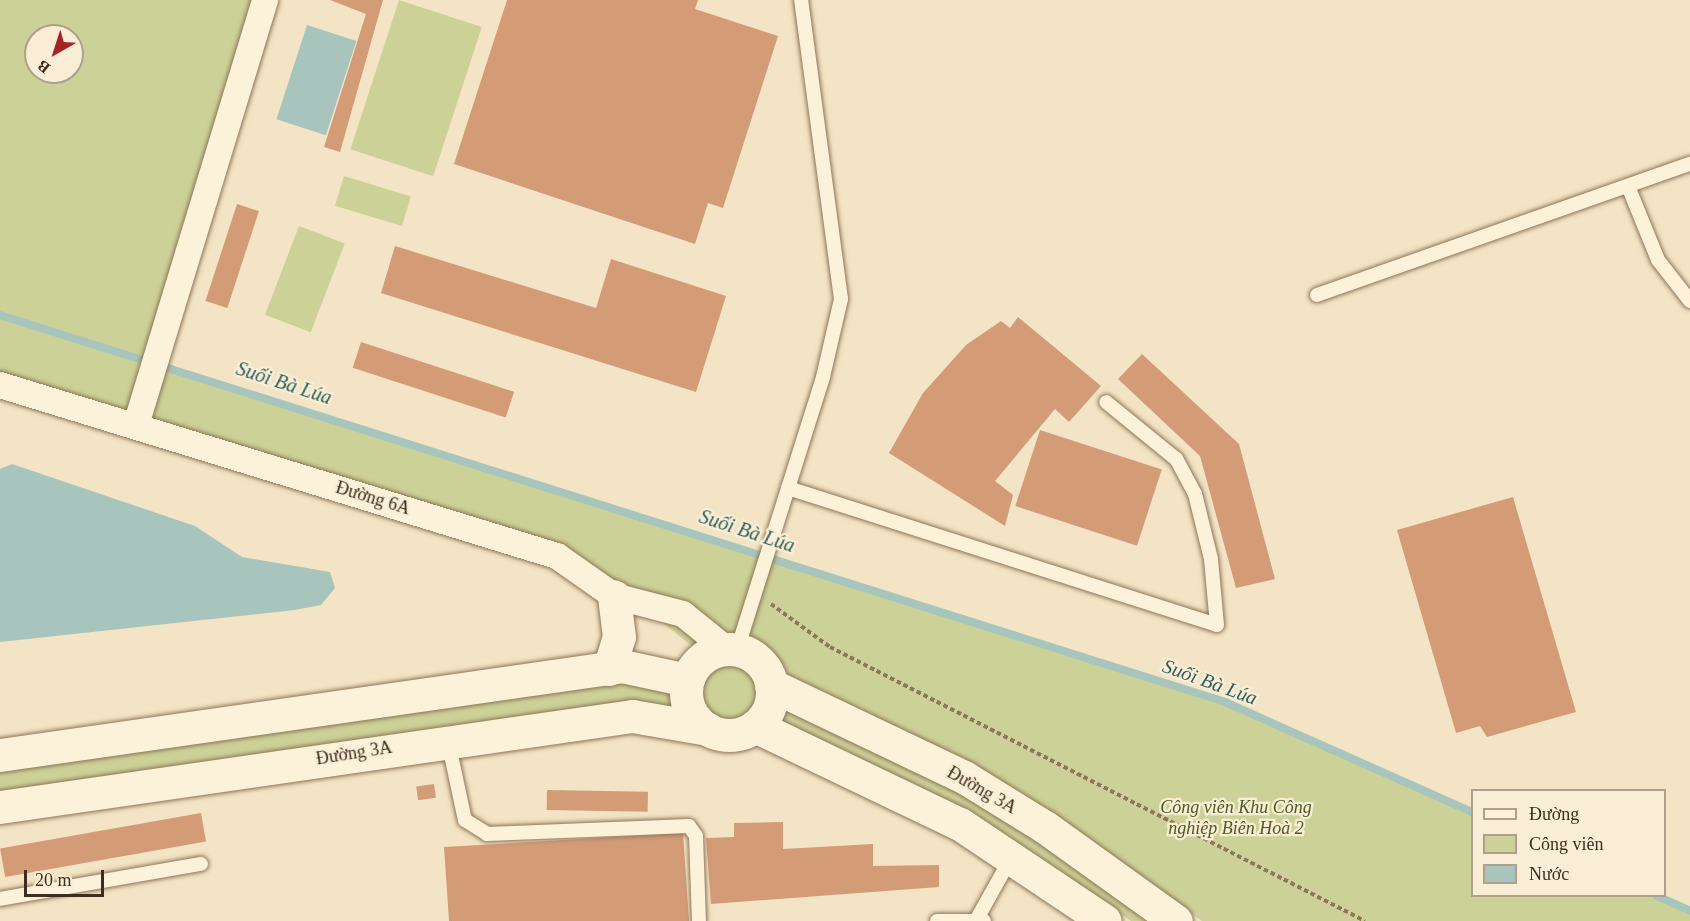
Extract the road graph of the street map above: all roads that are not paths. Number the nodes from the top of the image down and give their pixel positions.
1 (265, 0) edge
2 (801, 0) edge
3 (1690, 164) edge
4 (1628, 186) junction
5 (1317, 295) dead end
6 (1690, 301) edge
7 (0, 385) edge
8 (1106, 402) dead end
9 (136, 425) junction
10 (788, 488) junction
11 (614, 596) junction
12 (732, 649) junction
13 (609, 669) junction
14 (687, 680) junction
15 (771, 685) junction
16 (755, 726) junction
17 (708, 729) junction
18 (447, 739) junction
19 (0, 755) edge
20 (0, 807) edge
21 (1011, 858) junction
22 (201, 864) dead end
23 (0, 899) edge
24 (981, 919) edge
25 (699, 921) edge
26 (937, 921) edge
27 (1105, 921) edge
28 (1176, 921) edge

1 - 9 street
2 - 10 lane
3 - 4 lane
4 - 5 lane
4 - 6 lane
7 - 9 street, Đường 6A
8 - 10 lane
9 - 11 street, Đường 6A
10 - 12 lane
11 - 12 street, Đường 6A
11 - 13 street
12 - 14 street
12 - 15 street
13 - 14 street
13 - 19 street
14 - 17 street
15 - 16 street
15 - 28 street, Đường 3A
16 - 17 street
16 - 21 street
17 - 18 street, Đường 3A
18 - 20 street, Đường 3A
18 - 25 lane
21 - 24 lane
21 - 27 street
22 - 23 lane
24 - 26 lane

